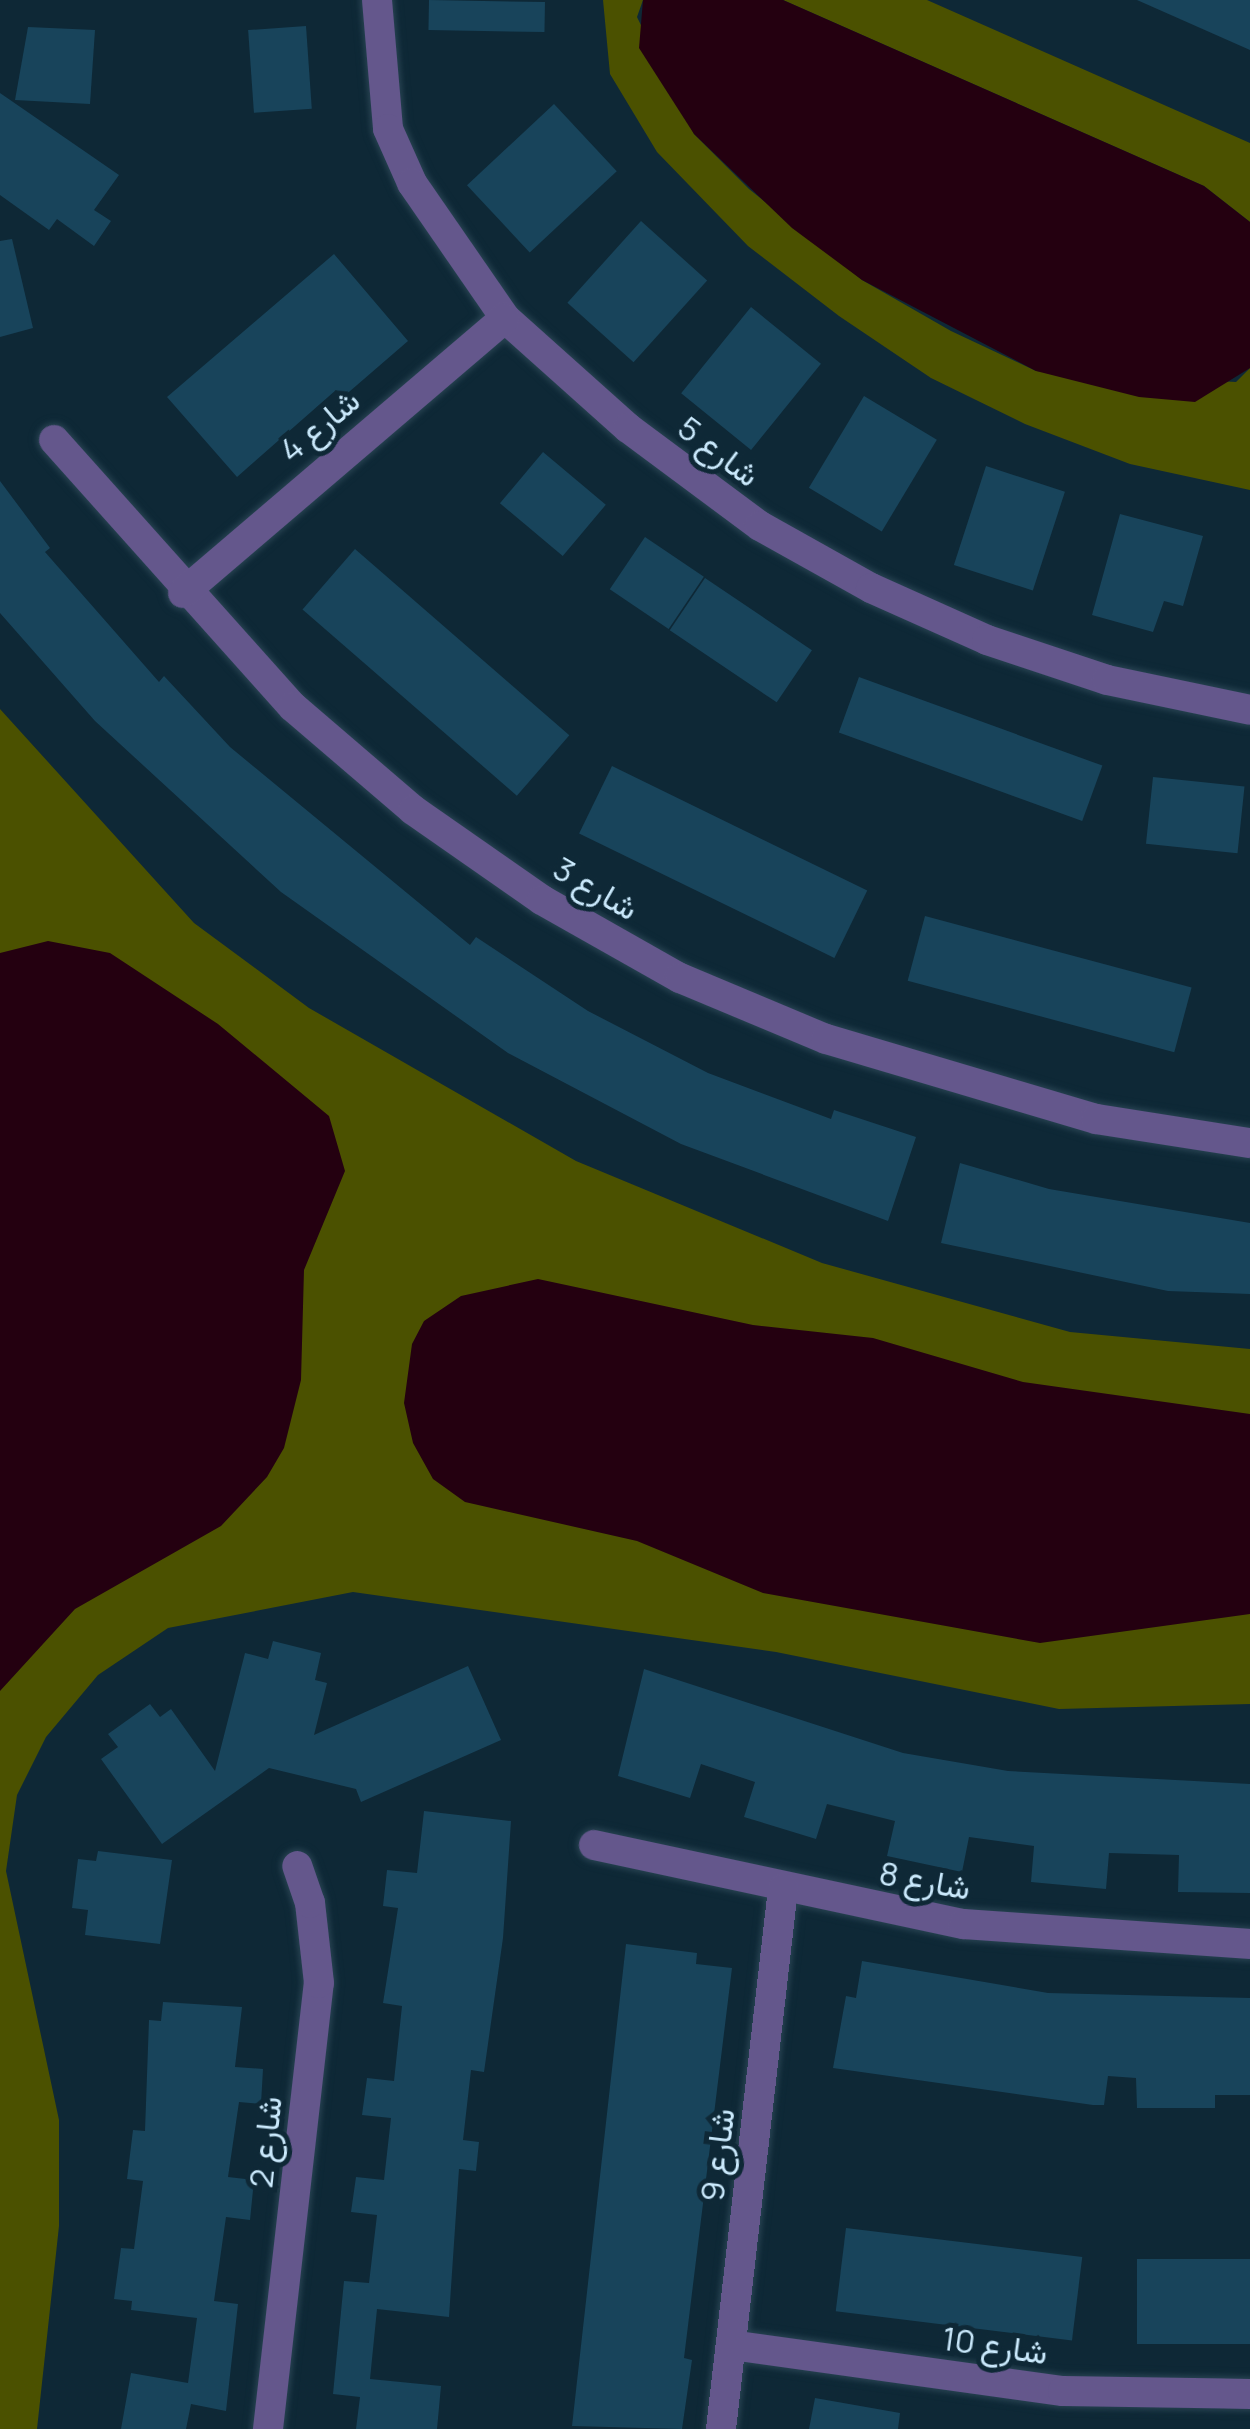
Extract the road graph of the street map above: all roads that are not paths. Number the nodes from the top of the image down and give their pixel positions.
1 (377, 0) edge
2 (506, 318) junction
3 (54, 440) dead end
4 (183, 592) junction
5 (1250, 710) edge
6 (1250, 1143) edge
7 (594, 1844) dead end
8 (297, 1866) dead end
9 (783, 1889) junction
10 (1250, 1944) edge
11 (731, 2344) junction
12 (1250, 2394) edge
13 (268, 2429) edge
14 (722, 2429) edge

1 - 2 street, شارع 5
2 - 4 street, شارع 4
2 - 5 street, شارع 5
3 - 4 street, شارع 3
4 - 6 street, شارع 3
7 - 9 street, شارع 8
8 - 13 street, شارع 2
9 - 10 street, شارع 8
9 - 11 street, شارع 9
11 - 12 street, شارع 10
11 - 14 street, شارع 9

